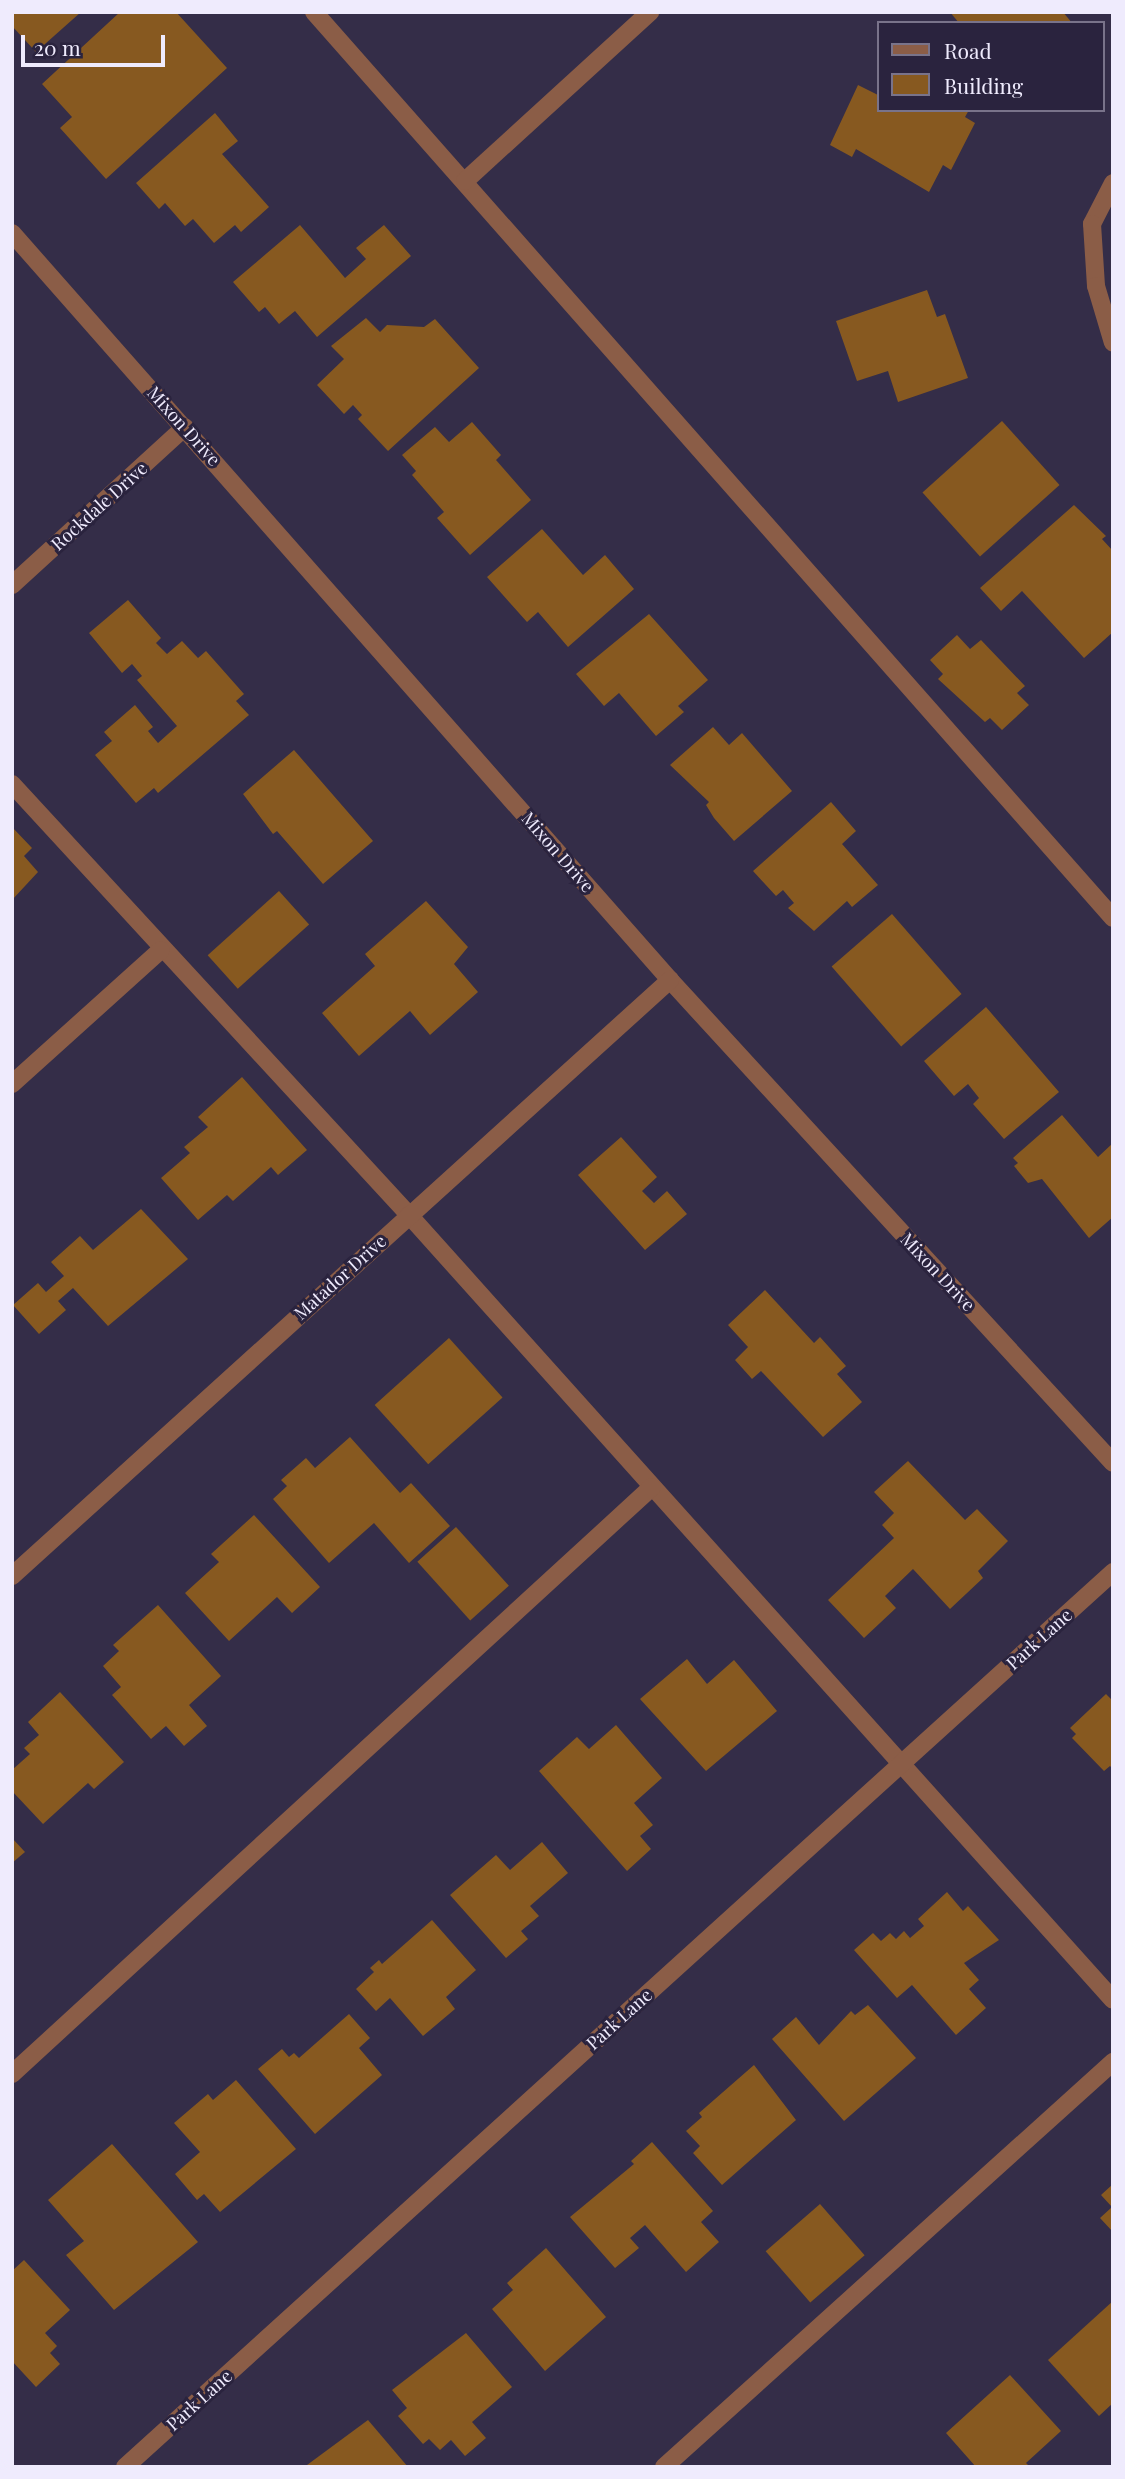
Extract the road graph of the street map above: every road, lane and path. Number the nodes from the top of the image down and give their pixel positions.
1 (313, 12) edge
2 (650, 12) edge
3 (465, 181) junction
4 (1113, 183) edge
5 (12, 233) edge
6 (1113, 343) edge
7 (185, 427) junction
8 (12, 584) edge
9 (12, 784) edge
10 (1113, 918) edge
11 (161, 950) junction
12 (670, 980) junction
13 (12, 1084) edge
14 (409, 1215) junction
15 (1113, 1462) edge
16 (652, 1487) junction
17 (1113, 1572) edge
18 (12, 1576) edge
19 (899, 1765) junction
20 (1113, 2000) edge
21 (1113, 2062) edge
22 (12, 2074) edge
23 (125, 2467) edge
24 (664, 2467) edge

1 - 3 street
2 - 3 street
3 - 10 street
4 - 6 street
5 - 7 street, Mixon Drive
7 - 8 street, Rockdale Drive
7 - 12 street, Mixon Drive
9 - 11 street
11 - 13 street
11 - 14 street
12 - 14 street, Matador Drive
12 - 15 street, Mixon Drive
14 - 16 street
14 - 18 street, Matador Drive
16 - 19 street
16 - 22 street
17 - 19 street, Park Lane
19 - 20 street
19 - 23 street, Park Lane
21 - 24 street

